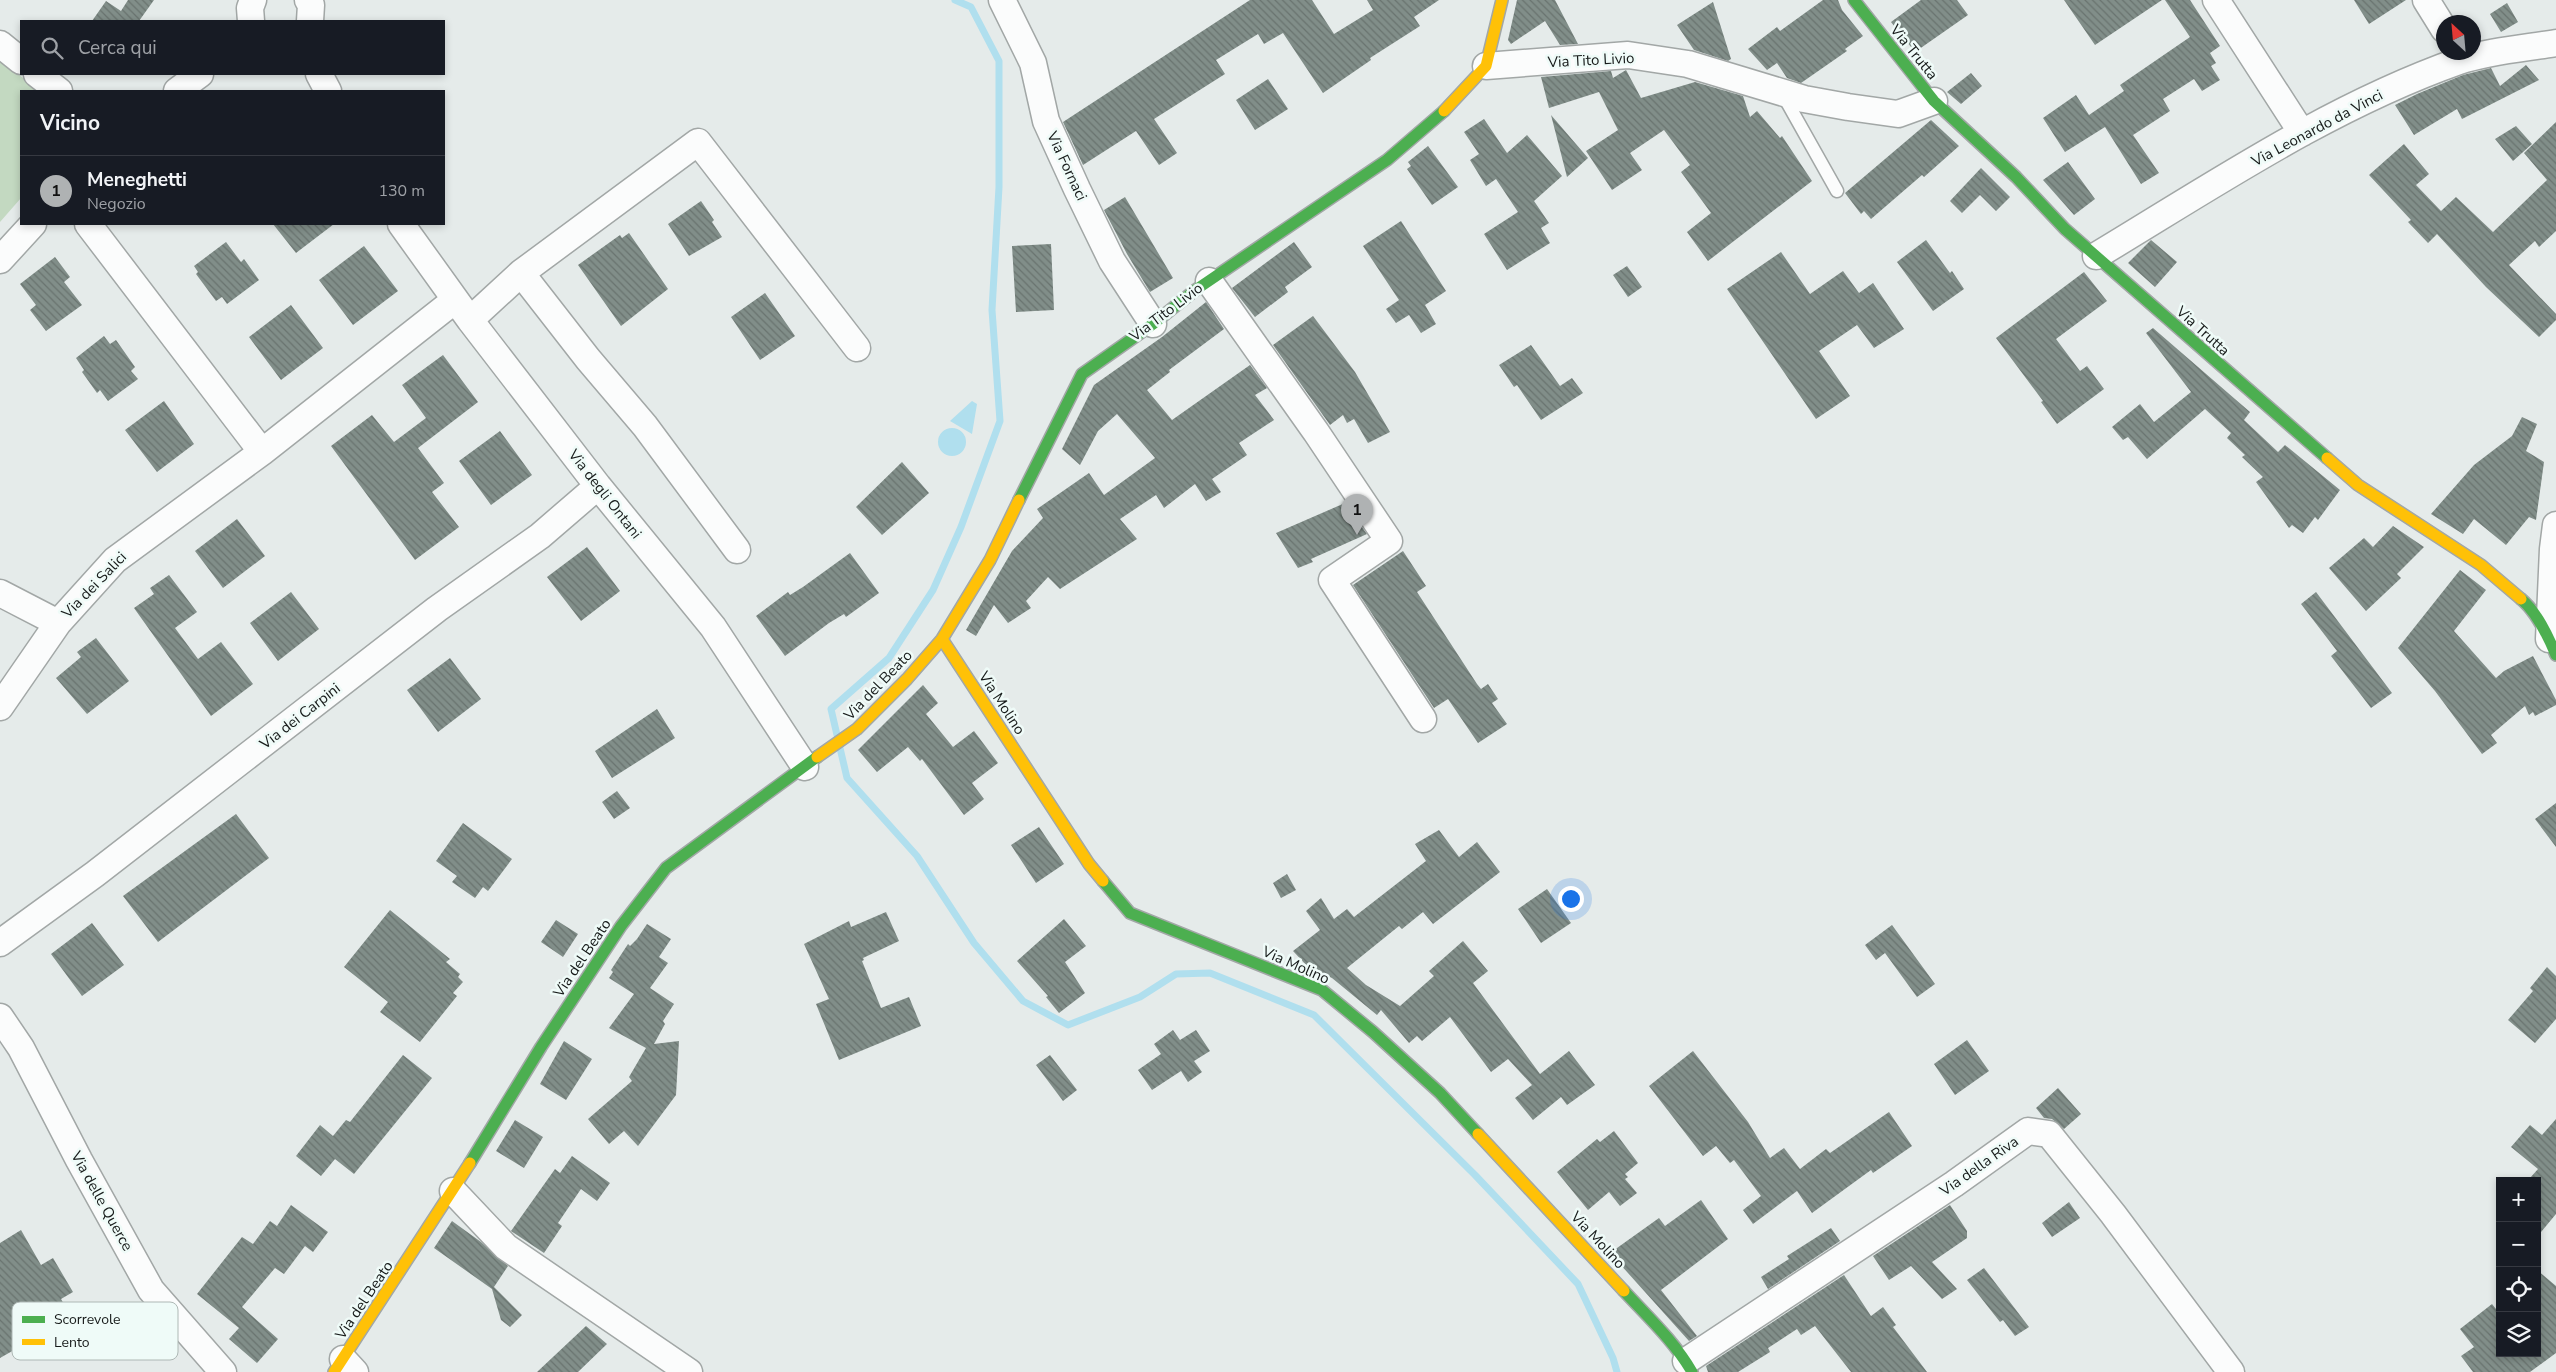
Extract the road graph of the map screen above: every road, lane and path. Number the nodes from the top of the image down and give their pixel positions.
1 (253, 0) edge
2 (308, 0) edge
3 (1002, 0) edge
4 (1502, 0) edge
5 (1854, 0) edge
6 (2216, 0) edge
7 (2426, 0) edge
8 (2436, 16) edge
9 (252, 20) edge
10 (310, 20) edge
11 (2556, 43) edge
12 (0, 44) edge
13 (2481, 54) edge
14 (20, 60) edge
15 (2452, 60) edge
16 (1486, 66) junction
17 (38, 75) edge
18 (199, 75) edge
19 (320, 75) edge
20 (58, 90) edge
21 (178, 90) edge
22 (327, 90) edge
23 (1780, 91) junction
24 (1934, 101) junction
25 (2302, 133) junction
26 (1837, 191) dead end
27 (32, 225) edge
28 (89, 225) edge
29 (402, 225) edge
30 (2096, 256) junction
31 (0, 260) edge
32 (521, 273) junction
33 (1209, 281) junction
34 (462, 310) junction
35 (1153, 324) junction
36 (857, 348) dead end
37 (262, 452) junction
38 (598, 486) junction
39 (2556, 524) edge
40 (737, 550) dead end
41 (0, 593) edge
42 (58, 623) junction
43 (942, 639) junction
44 (2553, 647) edge
45 (0, 708) edge
46 (1423, 718) dead end
47 (805, 767) junction
48 (0, 943) edge
49 (0, 1017) edge
50 (453, 1191) junction
51 (161, 1302) edge
52 (178, 1321) edge
53 (1689, 1367) edge
54 (344, 1368) edge
55 (222, 1372) edge
56 (689, 1372) edge
57 (2231, 1372) edge

1 - 9 street
2 - 10 street
3 - 35 street, Via Fornaci
4 - 16 street, Via Tito Livio
5 - 24 street, Via Trutta
6 - 25 street
7 - 8 street
11 - 13 street, Via Leonardo da Vinci
12 - 14 street
15 - 25 street, Via Leonardo da Vinci
16 - 23 street, Via Tito Livio
16 - 33 street, Via Tito Livio
17 - 20 street
18 - 21 street
19 - 22 street
23 - 24 street, Via Tito Livio
23 - 26 lane
24 - 30 street, Via Trutta
25 - 30 street, Via Leonardo da Vinci
27 - 31 street
28 - 37 street
29 - 34 street, Via degli Ontani
30 - 44 street, Via Trutta
32 - 34 street, Via dei Salici
32 - 36 street, Via dei Salici
32 - 40 street
33 - 35 street, Via Tito Livio
33 - 46 street
34 - 37 street, Via dei Salici
34 - 38 street, Via degli Ontani
35 - 43 street, Via Tito Livio
37 - 42 street, Via dei Salici
38 - 47 street, Via degli Ontani
38 - 48 street, Via dei Carpini
39 - 44 street
41 - 42 street
42 - 45 street, Via dei Salici
43 - 47 street, Via del Beato
43 - 53 street, Via Molino
47 - 50 street, Via del Beato
49 - 51 street, Via delle Querce
50 - 54 street, Via del Beato
50 - 56 street
52 - 55 street, Via delle Querce
53 - 57 street, Via della Riva

